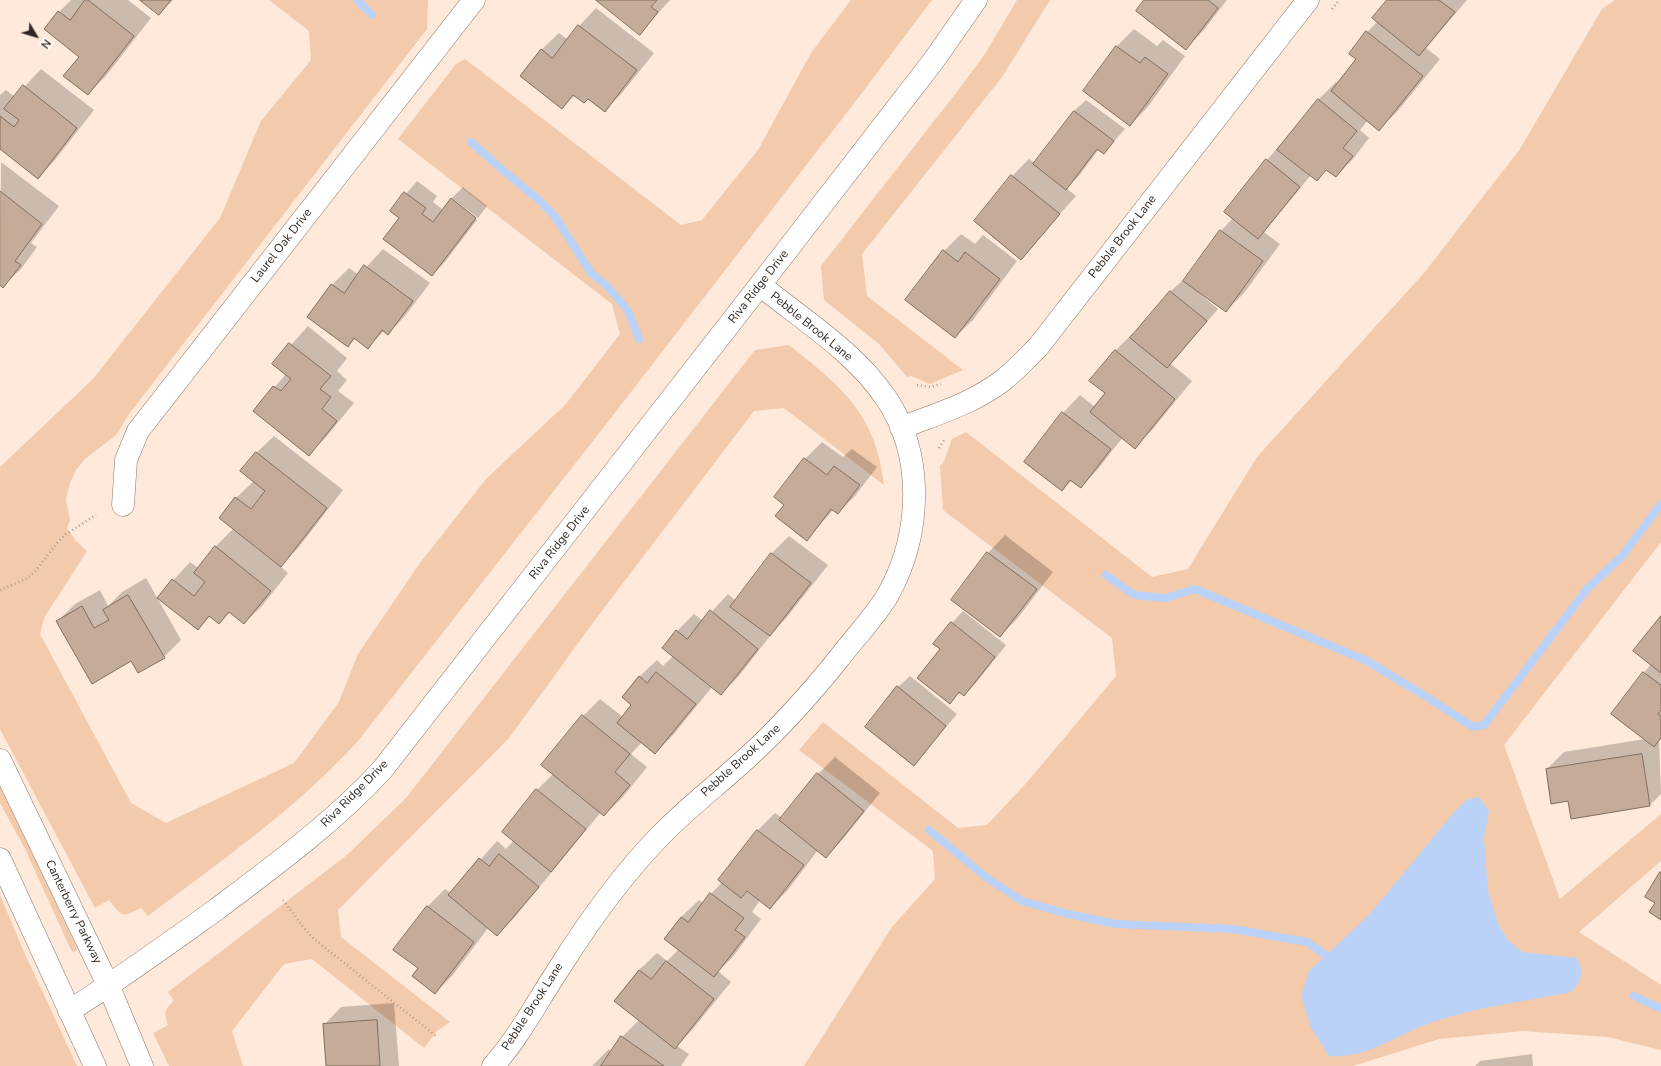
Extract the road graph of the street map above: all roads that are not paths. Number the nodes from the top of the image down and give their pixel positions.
1 (474, 0) edge
2 (976, 0) edge
3 (1308, 0) edge
4 (760, 285) junction
5 (901, 428) junction
6 (123, 505) dead end
7 (0, 760) edge
8 (0, 858) edge
9 (109, 987) junction
10 (69, 1011) junction
11 (95, 1066) edge
12 (142, 1066) edge
13 (493, 1066) edge

1 - 6 street, Laurel Oak Drive
2 - 4 street, Riva Ridge Drive
3 - 5 street, Pebble Brook Lane
4 - 5 street, Pebble Brook Lane
4 - 9 street, Riva Ridge Drive
5 - 13 street, Pebble Brook Lane
7 - 9 street, Canterberry Parkway
8 - 10 street
9 - 10 street, Riva Ridge Drive
9 - 12 street, Canterberry Parkway
10 - 11 street

